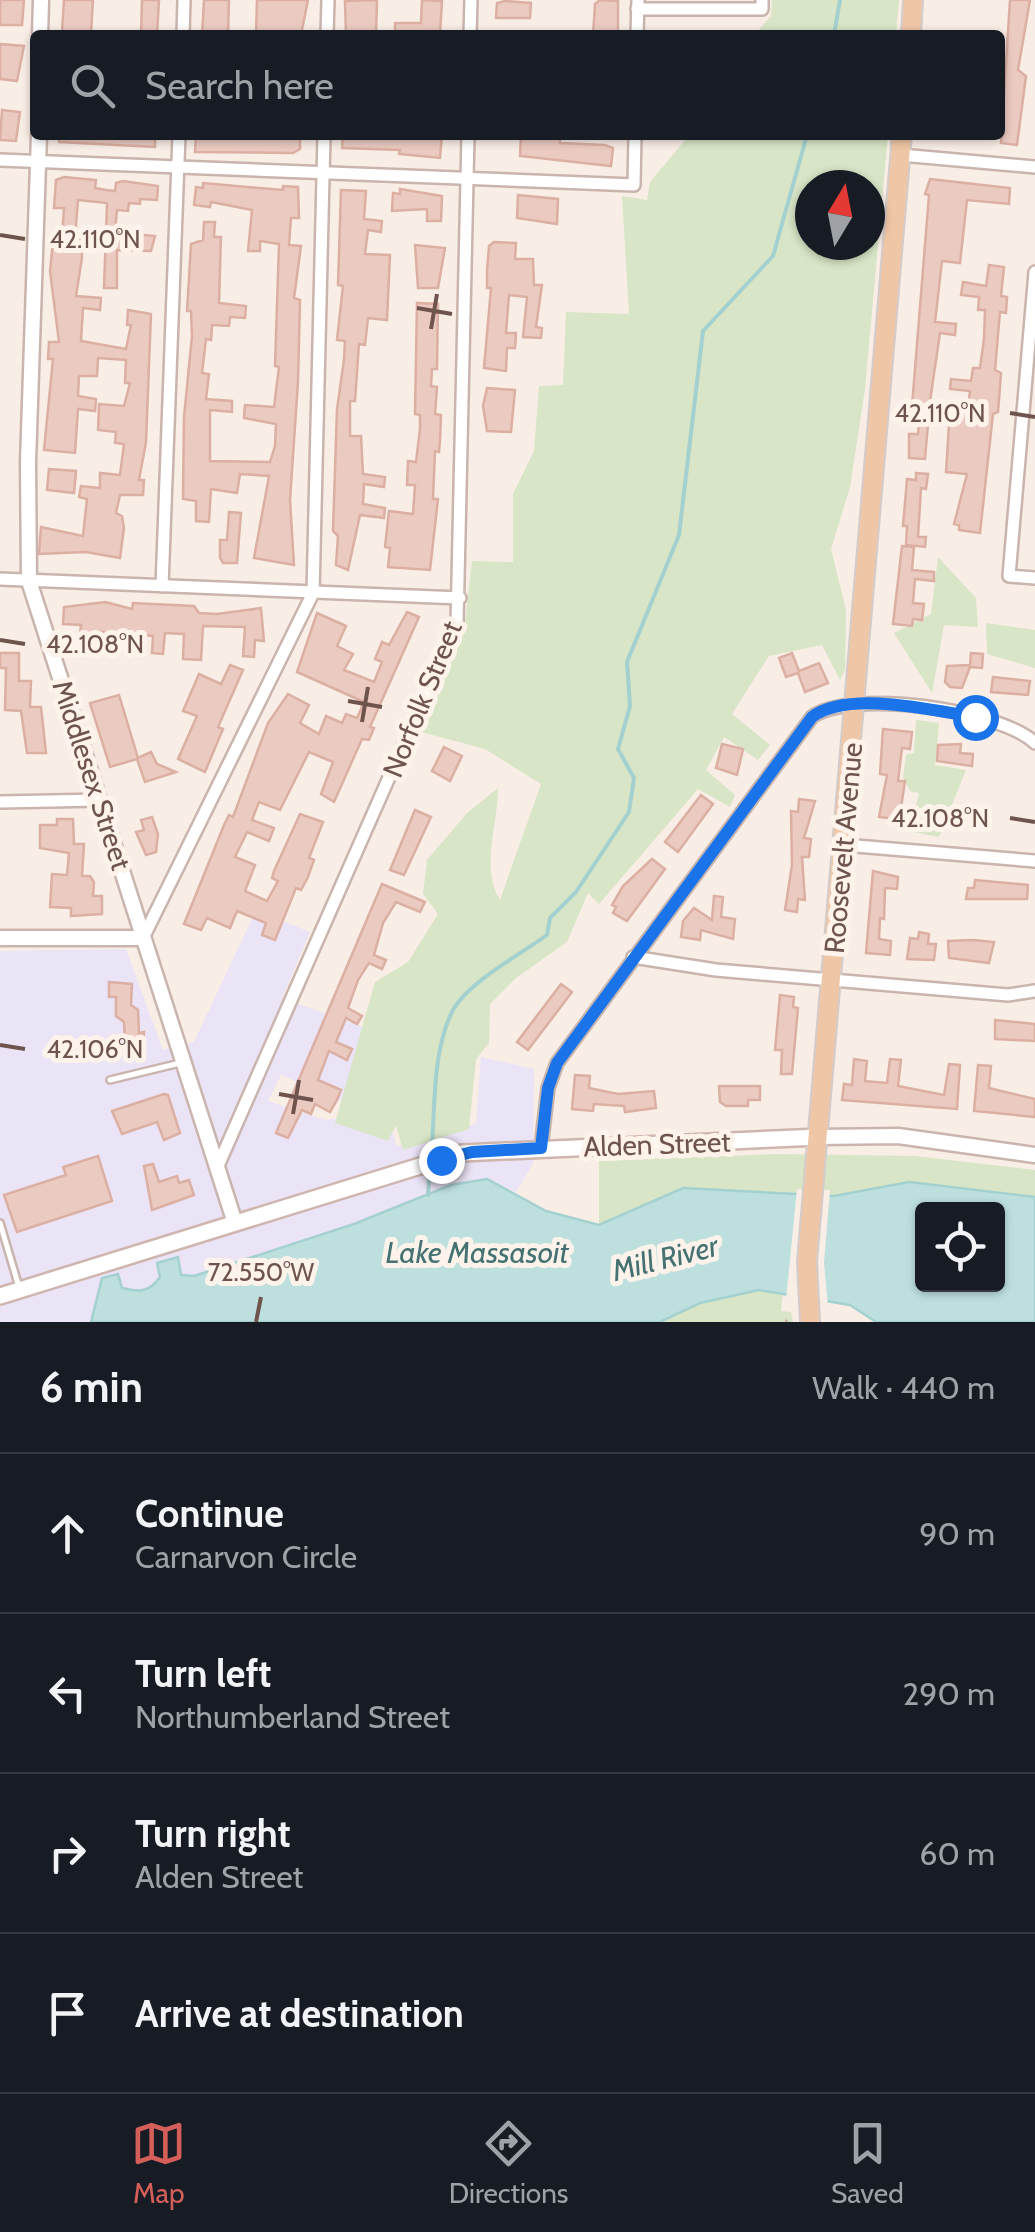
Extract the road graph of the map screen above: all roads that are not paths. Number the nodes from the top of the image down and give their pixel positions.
1 (41, 0) edge
2 (184, 0) edge
3 (328, 0) edge
4 (471, 0) edge
5 (762, 0) edge
6 (914, 0) edge
7 (638, 4) edge
8 (40, 30) edge
9 (183, 30) edge
10 (327, 30) edge
11 (470, 30) edge
12 (637, 30) edge
13 (911, 30) edge
14 (38, 140) edge
15 (179, 140) edge
16 (324, 140) edge
17 (468, 140) edge
18 (635, 140) edge
19 (902, 140) edge
20 (901, 156) junction
21 (0, 160) edge
22 (38, 162) junction
23 (1035, 166) edge
24 (177, 167) junction
25 (323, 172) junction
26 (466, 178) junction
27 (1035, 272) edge
28 (1034, 302) edge
29 (1021, 440) junction
30 (1035, 442) edge
31 (1035, 578) edge
32 (0, 579) edge
33 (29, 581) junction
34 (162, 586) junction
35 (313, 593) junction
36 (460, 598) junction
37 (856, 702) junction
38 (1035, 744) edge
39 (100, 800) junction
40 (0, 802) edge
41 (844, 845) junction
42 (1035, 860) edge
43 (0, 938) edge
44 (143, 938) junction
45 (634, 957) junction
46 (832, 980) junction
47 (1035, 991) edge
48 (182, 1063) junction
49 (110, 1080) dead end
50 (819, 1138) junction
51 (541, 1148) junction
52 (1035, 1155) edge
53 (217, 1168) junction
54 (0, 1223) edge
55 (235, 1223) junction
56 (20, 1290) junction
57 (0, 1296) edge
58 (802, 1316) edge

1 - 8 street
2 - 9 street
3 - 10 street
4 - 11 street
5 - 7 street
6 - 13 main road
7 - 12 street
14 - 22 street, Middlesex Street
15 - 24 street
16 - 25 street
17 - 26 street, Norfolk Street
18 - 26 street
19 - 20 main road, Roosevelt Avenue
20 - 23 street
20 - 37 main road, Roosevelt Avenue
21 - 22 street
22 - 24 street
22 - 33 street, Middlesex Street
24 - 25 street
24 - 34 street
25 - 26 street
25 - 35 street
26 - 36 street, Norfolk Street
27 - 28 street
28 - 29 street
29 - 30 street
29 - 31 street
32 - 33 street
33 - 34 street
33 - 39 street, Middlesex Street
34 - 35 street
35 - 36 street
35 - 44 street
36 - 53 street, Norfolk Street
37 - 38 street
37 - 41 main road, Roosevelt Avenue
37 - 45 street
39 - 40 street
39 - 44 street, Middlesex Street
41 - 42 street
41 - 46 main road, Roosevelt Avenue
43 - 44 street
44 - 48 street, Middlesex Street
45 - 46 street
45 - 51 street
46 - 47 street
46 - 50 main road, Roosevelt Avenue
48 - 49 lane
48 - 53 street, Middlesex Street
50 - 51 main road, Alden Street
50 - 52 street, Alden Street
50 - 58 main road, Roosevelt Avenue
51 - 55 main road, Alden Street
53 - 55 street, Middlesex Street
54 - 56 lane
55 - 56 main road, Alden Street
56 - 57 main road, Alden Street

